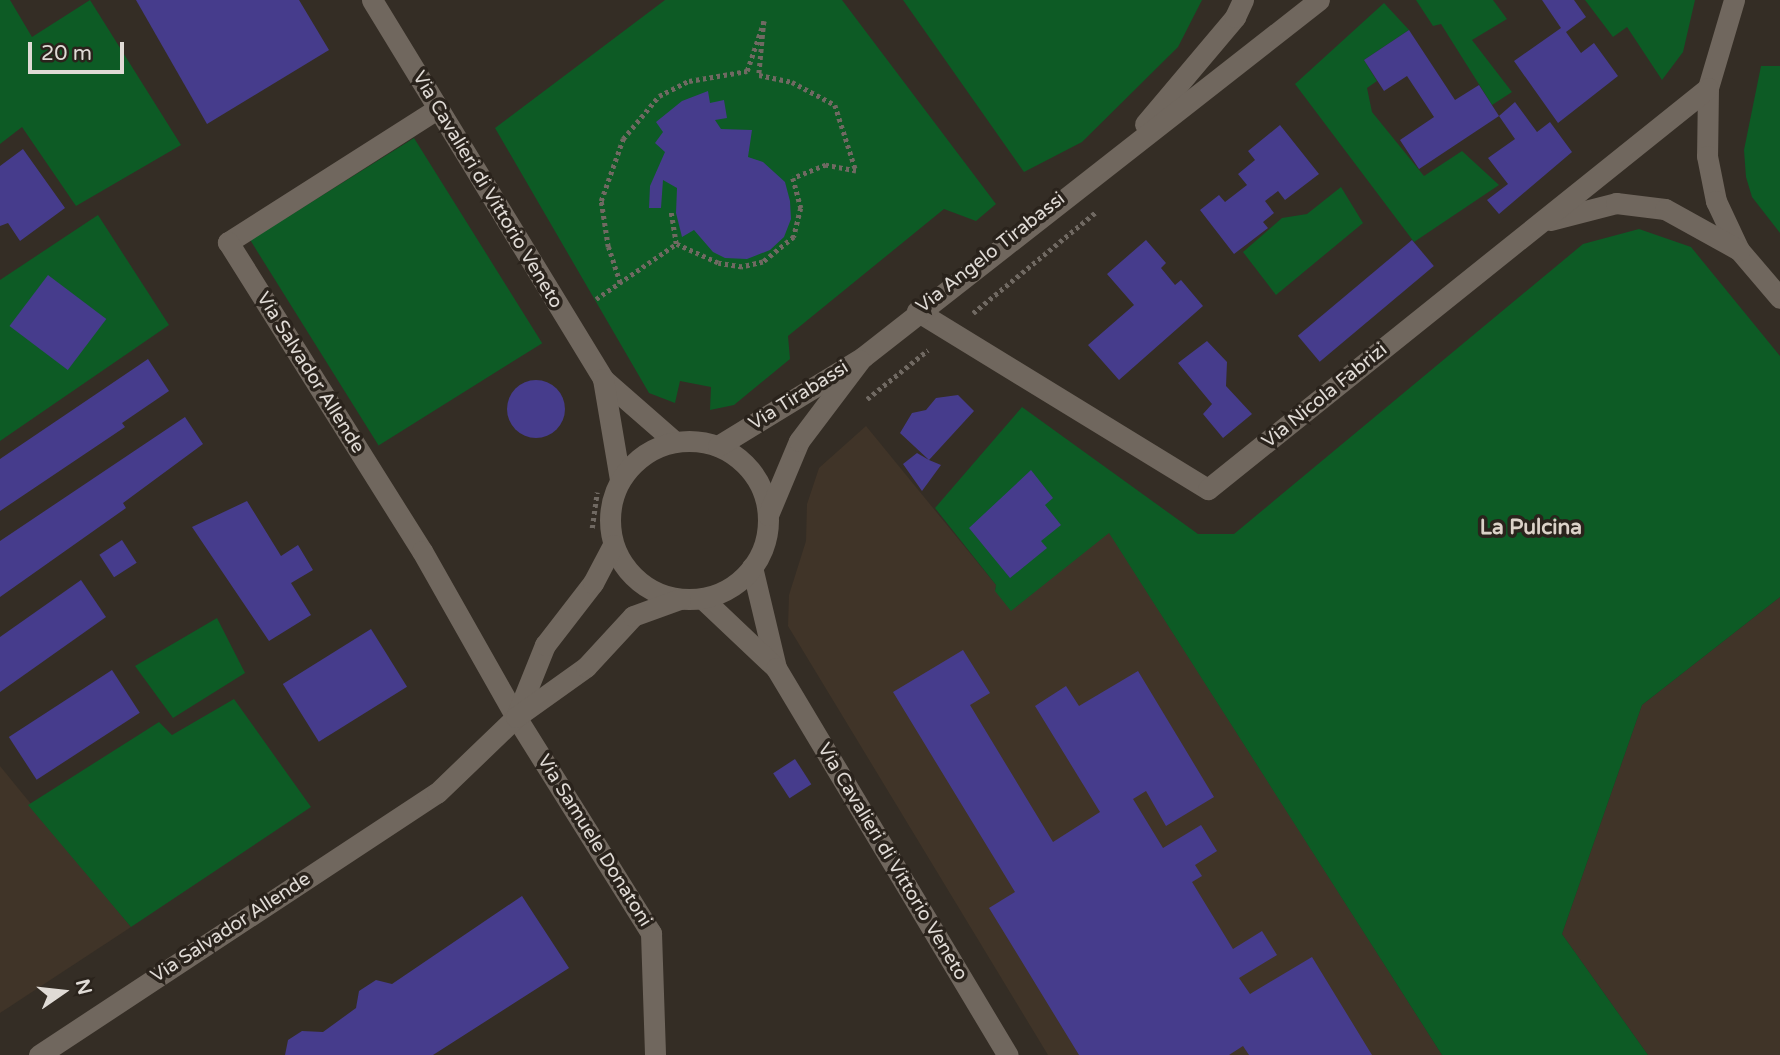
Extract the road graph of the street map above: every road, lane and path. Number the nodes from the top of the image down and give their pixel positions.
1 (372, 0) edge
2 (1243, 0) edge
3 (1319, 0) edge
4 (1734, 0) edge
5 (1708, 88) junction
6 (437, 109) junction
7 (1120, 152) junction
8 (1102, 208) dead end
9 (671, 212) dead end
10 (1541, 222) junction
11 (676, 244) junction
12 (1740, 250) junction
13 (621, 283) junction
14 (1780, 298) edge
15 (596, 299) dead end
16 (917, 311) junction
17 (951, 332) junction
18 (863, 357) junction
19 (603, 379) junction
20 (858, 408) dead end
21 (674, 442) junction
22 (719, 446) junction
23 (620, 480) junction
24 (768, 517) junction
25 (613, 545) junction
26 (752, 567) junction
27 (703, 598) junction
28 (680, 599) junction
29 (776, 668) junction
30 (516, 717) junction
31 (39, 1055) edge
32 (655, 1055) edge
33 (1008, 1055) edge

1 - 6 street, Via Cavalieri di Vittorio Veneto
2 - 7 street, Via Angelo Tirabassi
3 - 7 street, Via Angelo Tirabassi
4 - 5 street
5 - 10 street, Via Nicola Fabrizi
5 - 12 street
6 - 19 street, Via Cavalieri di Vittorio Veneto
6 - 30 street, Via Salvador Allende
7 - 16 street, Via Angelo Tirabassi
8 - 17 path
9 - 11 path
10 - 12 street
10 - 17 street, Via Nicola Fabrizi
11 - 13 path
11 - 13 path
12 - 14 street
13 - 15 path
16 - 17 street, Via Nicola Fabrizi
16 - 18 street, Via Angelo Tirabassi
17 - 20 path
18 - 22 street, Via Tirabassi
18 - 24 street, Via Tirabassi
19 - 21 street, Via Cavalieri di Vittorio Veneto
19 - 23 street, Via Cavalieri di Vittorio Veneto
21 - 22 street
21 - 23 street
22 - 24 street
23 - 25 street
24 - 26 street
25 - 28 street
25 - 30 street, Via Salvador Allende
26 - 27 street
26 - 29 street, Via Cavalieri di Vittorio Veneto
27 - 28 street
27 - 29 street, Via Cavalieri di Vittorio Veneto
28 - 30 street, Via Salvador Allende
29 - 33 street, Via Cavalieri di Vittorio Veneto
30 - 31 street, Via Salvador Allende
30 - 32 street, Via Samuele Donatoni

